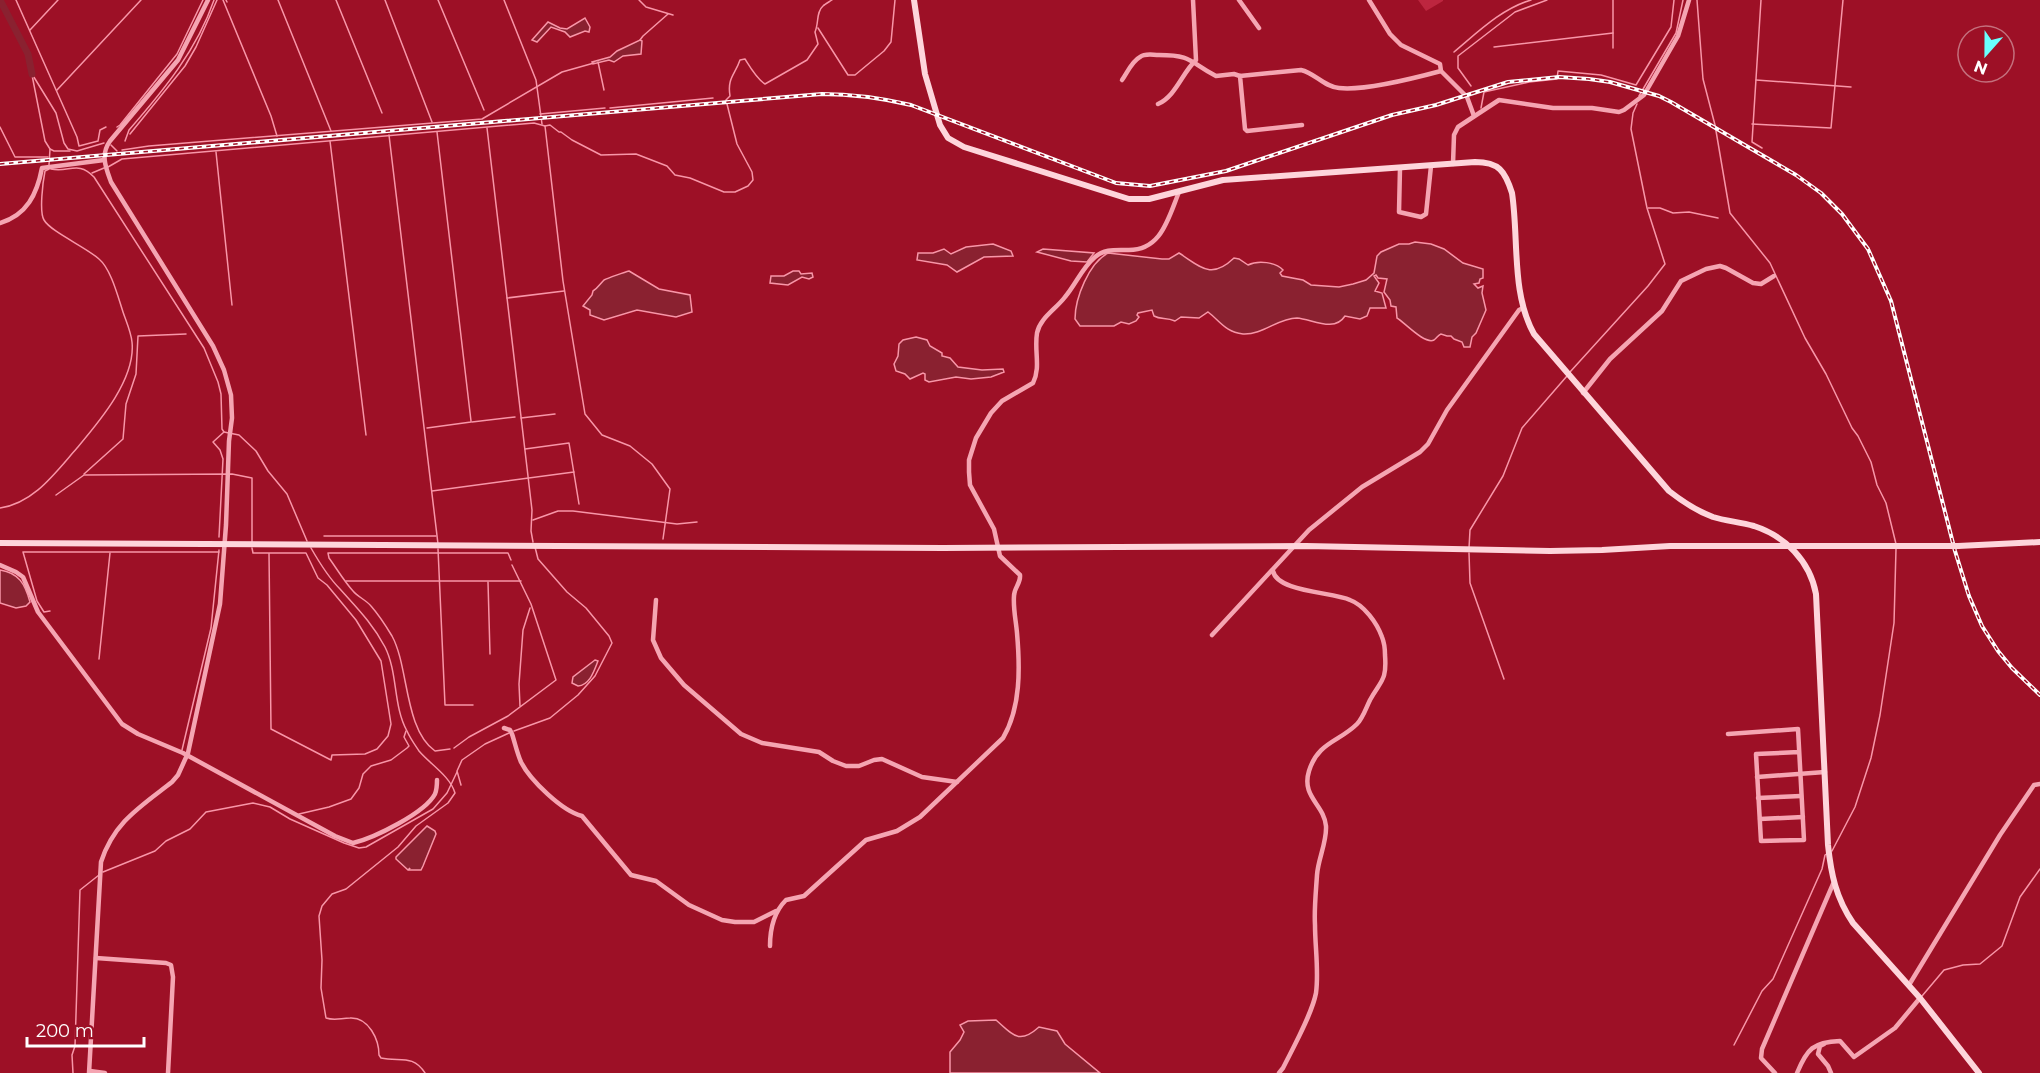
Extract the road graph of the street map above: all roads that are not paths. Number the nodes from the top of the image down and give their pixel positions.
1 (208, 0) edge
2 (914, 0) edge
3 (1193, 0) edge
4 (1239, 0) edge
5 (1369, 0) edge
6 (1689, 0) edge
7 (1259, 28) dead end
8 (1195, 62) junction
9 (1441, 71) junction
10 (1240, 76) junction
11 (1122, 80) dead end
12 (1158, 104) dead end
13 (1474, 116) junction
14 (1302, 125) dead end
15 (104, 160) junction
16 (1453, 165) junction
17 (1431, 166) junction
18 (1400, 168) junction
19 (1179, 192) junction
20 (0, 223) edge
21 (1774, 276) dead end
22 (1523, 308) junction
23 (1583, 393) junction
24 (2040, 542) edge
25 (0, 543) edge
26 (225, 544) junction
27 (1292, 546) junction
28 (1790, 546) junction
29 (997, 548) junction
30 (0, 565) edge
31 (1273, 571) junction
32 (656, 600) dead end
33 (1212, 635) dead end
34 (504, 728) dead end
35 (1728, 734) dead end
36 (1799, 752) junction
37 (187, 756) junction
38 (1825, 772) junction
39 (1800, 774) junction
40 (1757, 777) junction
41 (437, 780) dead end
42 (957, 782) junction
43 (2040, 783) edge
44 (1802, 796) junction
45 (1758, 798) junction
46 (1803, 818) junction
47 (1760, 819) junction
48 (1833, 884) junction
49 (778, 909) junction
50 (770, 946) dead end
51 (96, 958) junction
52 (1909, 985) junction
53 (1920, 998) junction
54 (1829, 1041) junction
55 (89, 1072) edge
56 (105, 1073) edge
57 (168, 1073) edge
58 (1279, 1073) edge
59 (1775, 1073) edge
60 (1797, 1073) edge
61 (1831, 1073) edge
62 (1979, 1073) edge

1 - 15 street
2 - 19 main road
3 - 8 street
4 - 7 street
5 - 9 street
6 - 13 street
8 - 10 street
8 - 11 street
8 - 12 street
9 - 10 street
9 - 13 street
10 - 14 street
13 - 16 street
15 - 20 street
15 - 26 street
16 - 17 main road
16 - 22 main road
17 - 18 main road
17 - 18 street
18 - 19 main road
19 - 29 street
21 - 23 street
22 - 23 main road
22 - 27 street
23 - 28 main road
24 - 28 main road
25 - 26 main road
26 - 29 main road
26 - 37 street
27 - 28 main road
27 - 29 main road
27 - 31 street
28 - 38 main road
29 - 42 street
30 - 37 street
31 - 33 street
31 - 58 street
32 - 42 street
34 - 49 street
35 - 36 street
36 - 39 street
36 - 40 street
37 - 41 street
37 - 51 street
38 - 39 street
38 - 48 main road
39 - 40 street
39 - 44 street
40 - 45 street
42 - 49 street
43 - 52 street
44 - 45 street
44 - 46 street
45 - 47 street
46 - 47 street
46 - 47 street
48 - 52 main road
48 - 59 street
49 - 50 street
51 - 55 street
51 - 57 street
52 - 53 main road
53 - 54 street
53 - 62 main road
54 - 60 street
54 - 61 street
55 - 56 street

